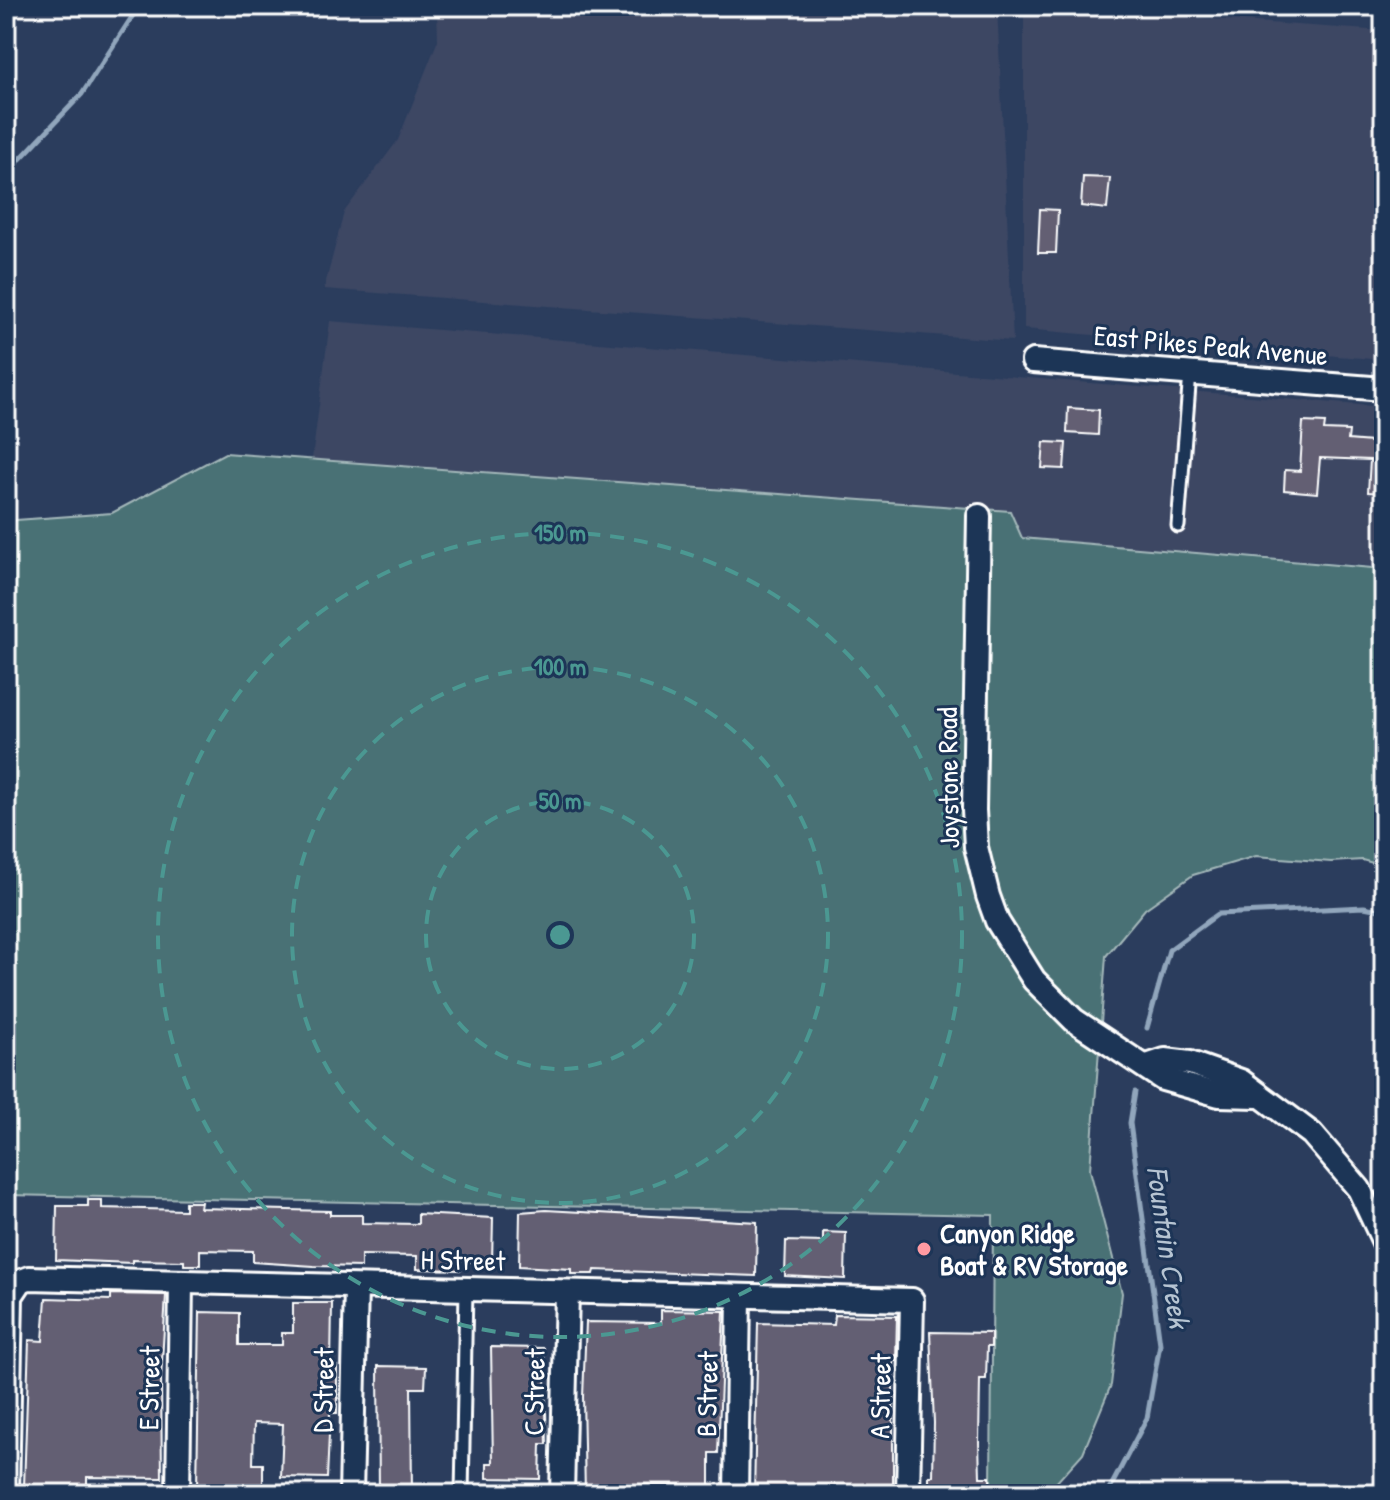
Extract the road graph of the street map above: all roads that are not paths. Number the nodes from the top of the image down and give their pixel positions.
1 (1033, 361) dead end
2 (1190, 372) junction
3 (1384, 389) edge
4 (979, 516) dead end
5 (1178, 526) dead end
6 (1384, 1242) edge
7 (11, 1282) edge
8 (181, 1283) junction
9 (356, 1288) junction
10 (466, 1290) junction
11 (567, 1292) junction
12 (739, 1296) junction
13 (912, 1300) joint
14 (7, 1494) edge
15 (178, 1494) edge
16 (351, 1494) edge
17 (462, 1494) edge
18 (562, 1494) edge
19 (736, 1494) edge
20 (908, 1494) edge

1 - 2 street, East Pikes Peak Avenue
2 - 3 street, East Pikes Peak Avenue
2 - 5 lane
4 - 6 street, Joystone Road
7 - 8 street, H Street
7 - 14 street
8 - 9 street, H Street
8 - 15 street, E Street
9 - 10 street, H Street
9 - 16 street, D Street
10 - 11 street, H Street
10 - 17 lane
11 - 12 street, H Street
11 - 18 street, C Street
12 - 13 street, H Street
12 - 19 street, B Street
13 - 20 street, A Street

